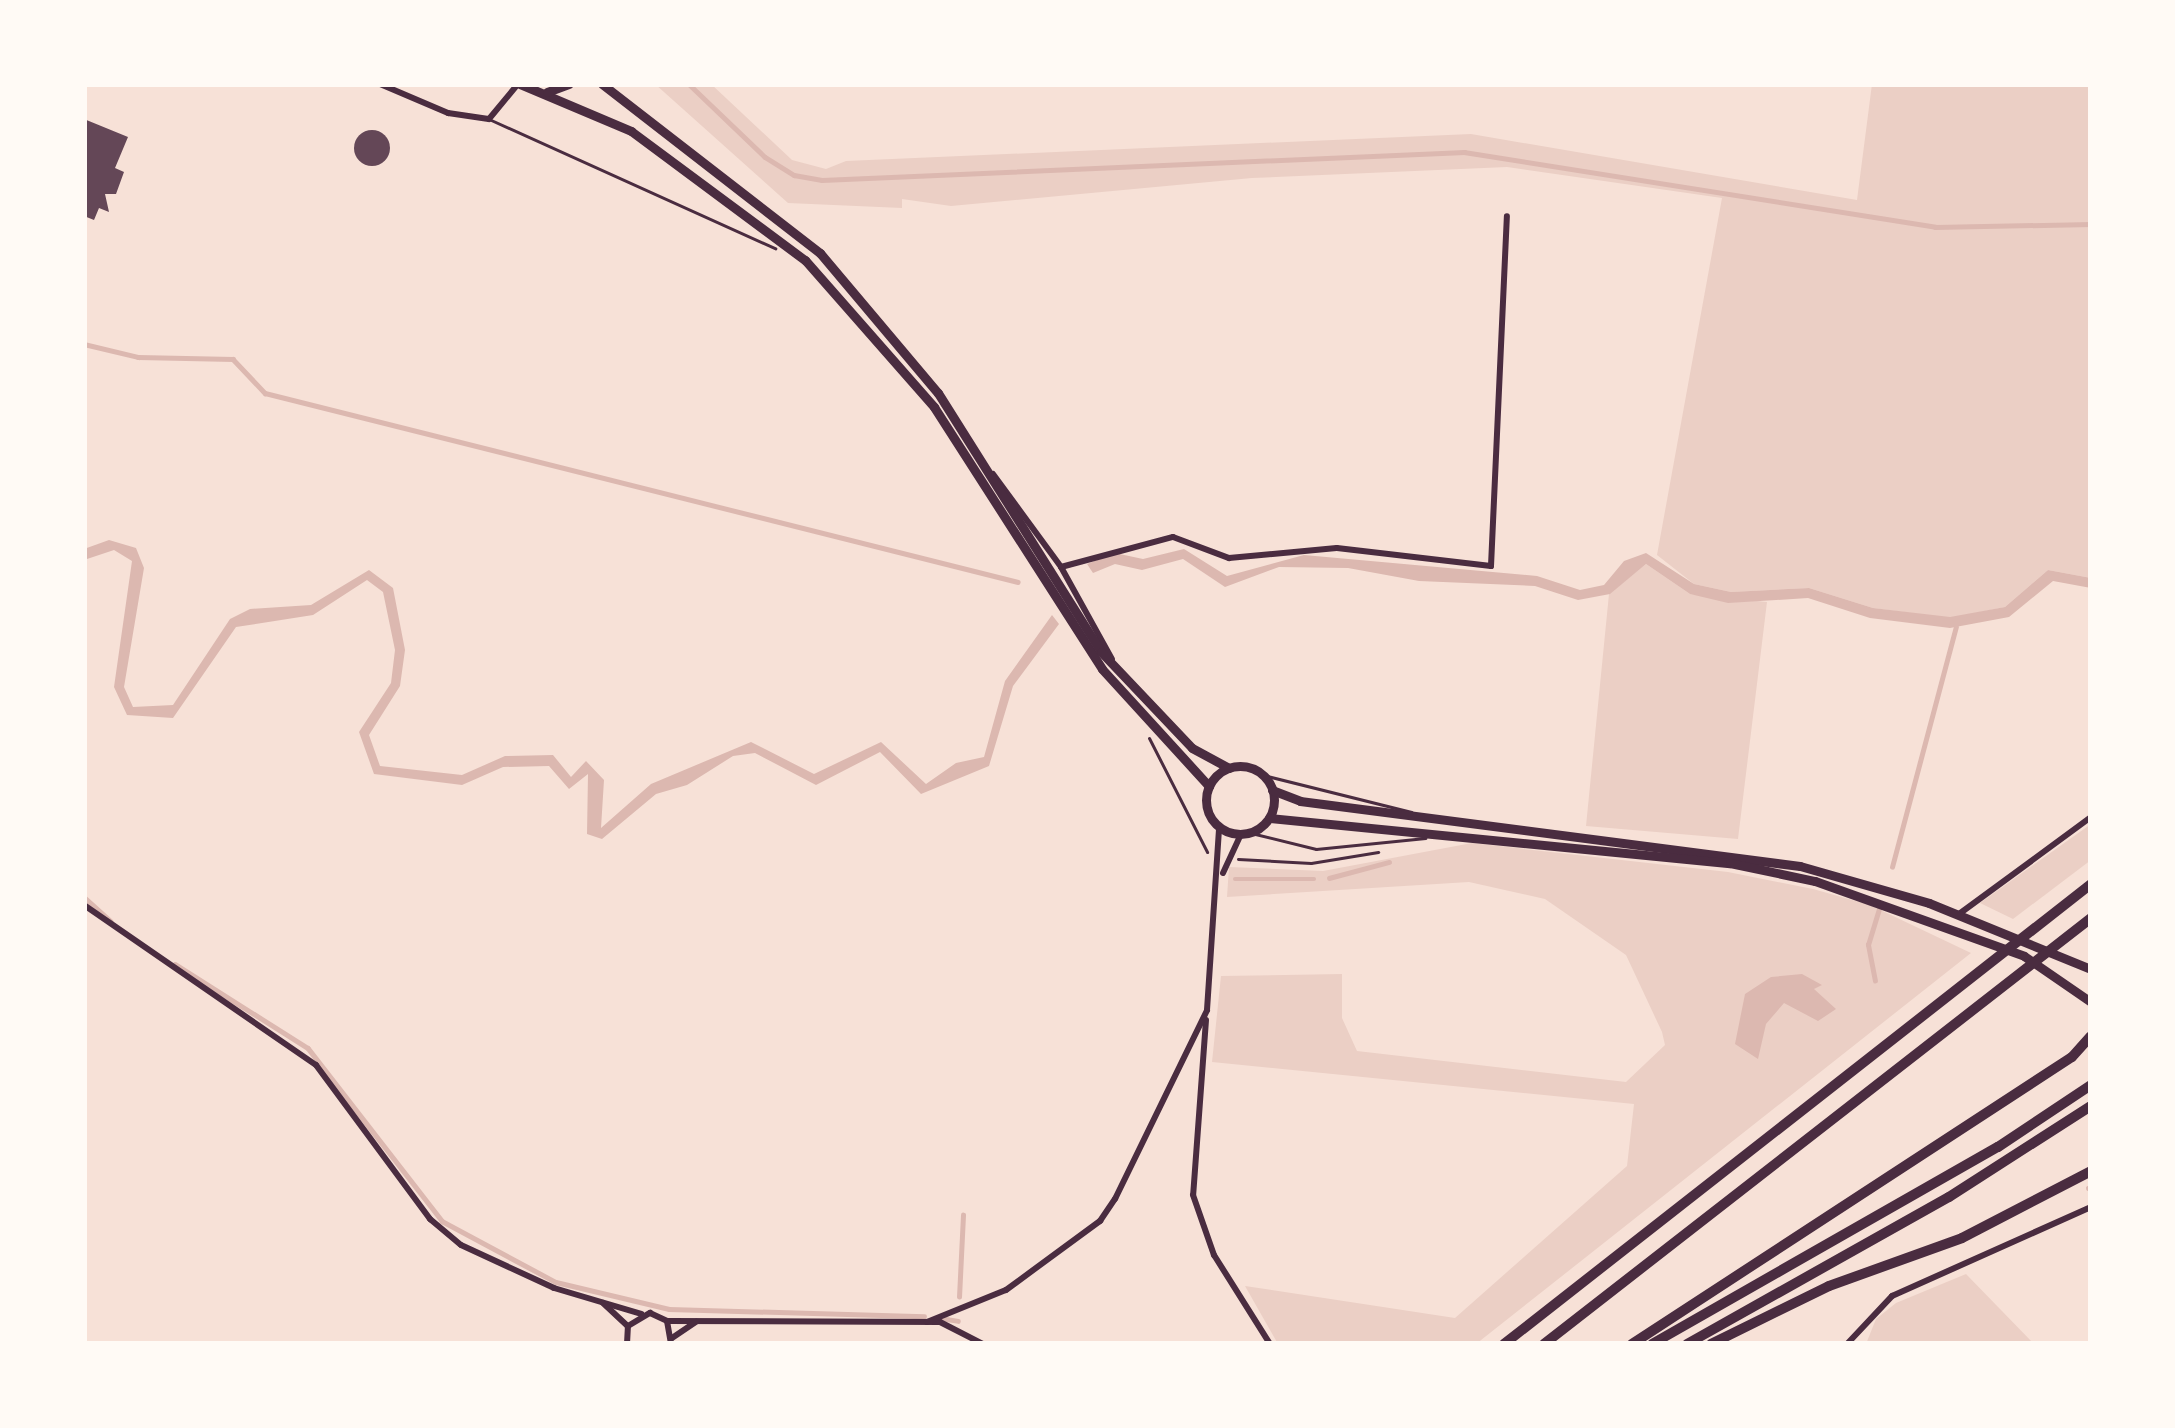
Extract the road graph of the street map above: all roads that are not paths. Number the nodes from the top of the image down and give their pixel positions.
1 (380, 84) edge
2 (519, 84) edge
3 (569, 84) edge
4 (602, 84) edge
5 (542, 92) junction
6 (489, 119) junction
7 (1507, 216) dead end
8 (775, 248) dead end
9 (985, 464) junction
10 (1061, 568) junction
11 (1122, 678) junction
12 (1229, 768) junction
13 (1263, 776) junction
14 (1209, 786) junction
15 (1272, 790) junction
16 (1423, 817) junction
17 (2091, 817) edge
18 (1269, 818) junction
19 (1219, 827) junction
20 (1246, 834) junction
21 (1489, 837) junction
22 (1221, 876) junction
23 (2091, 884) edge
24 (84, 905) edge
25 (1959, 914) junction
26 (2091, 918) edge
27 (2091, 969) edge
28 (2091, 1002) edge
29 (1207, 1010) junction
30 (2091, 1036) edge
31 (2087, 1088) edge
32 (2091, 1106) edge
33 (2091, 1171) edge
34 (2091, 1207) edge
35 (600, 1301) junction
36 (641, 1314) junction
37 (705, 1319) junction
38 (667, 1321) junction
39 (927, 1322) junction
40 (628, 1326) junction
41 (1857, 1331) junction
42 (672, 1341) edge
43 (627, 1344) edge
44 (983, 1344) edge
45 (1270, 1344) edge
46 (1504, 1344) edge
47 (1544, 1344) edge
48 (1632, 1344) edge
49 (1652, 1344) edge
50 (1687, 1344) edge
51 (1711, 1344) edge
52 (1847, 1344) edge
53 (1858, 1344) edge

1 - 6 street
2 - 5 main road
2 - 6 street
3 - 5 main road
4 - 9 main road
5 - 14 main road
6 - 8 lane
7 - 10 street
9 - 10 street
9 - 11 main road
10 - 11 street
11 - 12 main road
12 - 13 main road
12 - 14 main road
13 - 15 main road
13 - 16 lane
14 - 19 main road
15 - 16 main road
15 - 18 main road
16 - 25 main road
17 - 25 street
18 - 20 main road
18 - 21 main road
19 - 20 main road
19 - 22 street
20 - 21 lane
20 - 22 street
21 - 28 main road
22 - 29 street
23 - 46 highway
24 - 35 street
25 - 27 main road
26 - 47 highway
29 - 39 street
29 - 45 street
30 - 48 highway
31 - 49 highway
32 - 50 highway
33 - 51 highway
34 - 41 street
35 - 36 street
35 - 40 street
36 - 38 street
36 - 40 street
37 - 38 street
37 - 39 street
37 - 42 street
38 - 42 street
39 - 44 street
40 - 43 street
41 - 52 street
41 - 53 street

